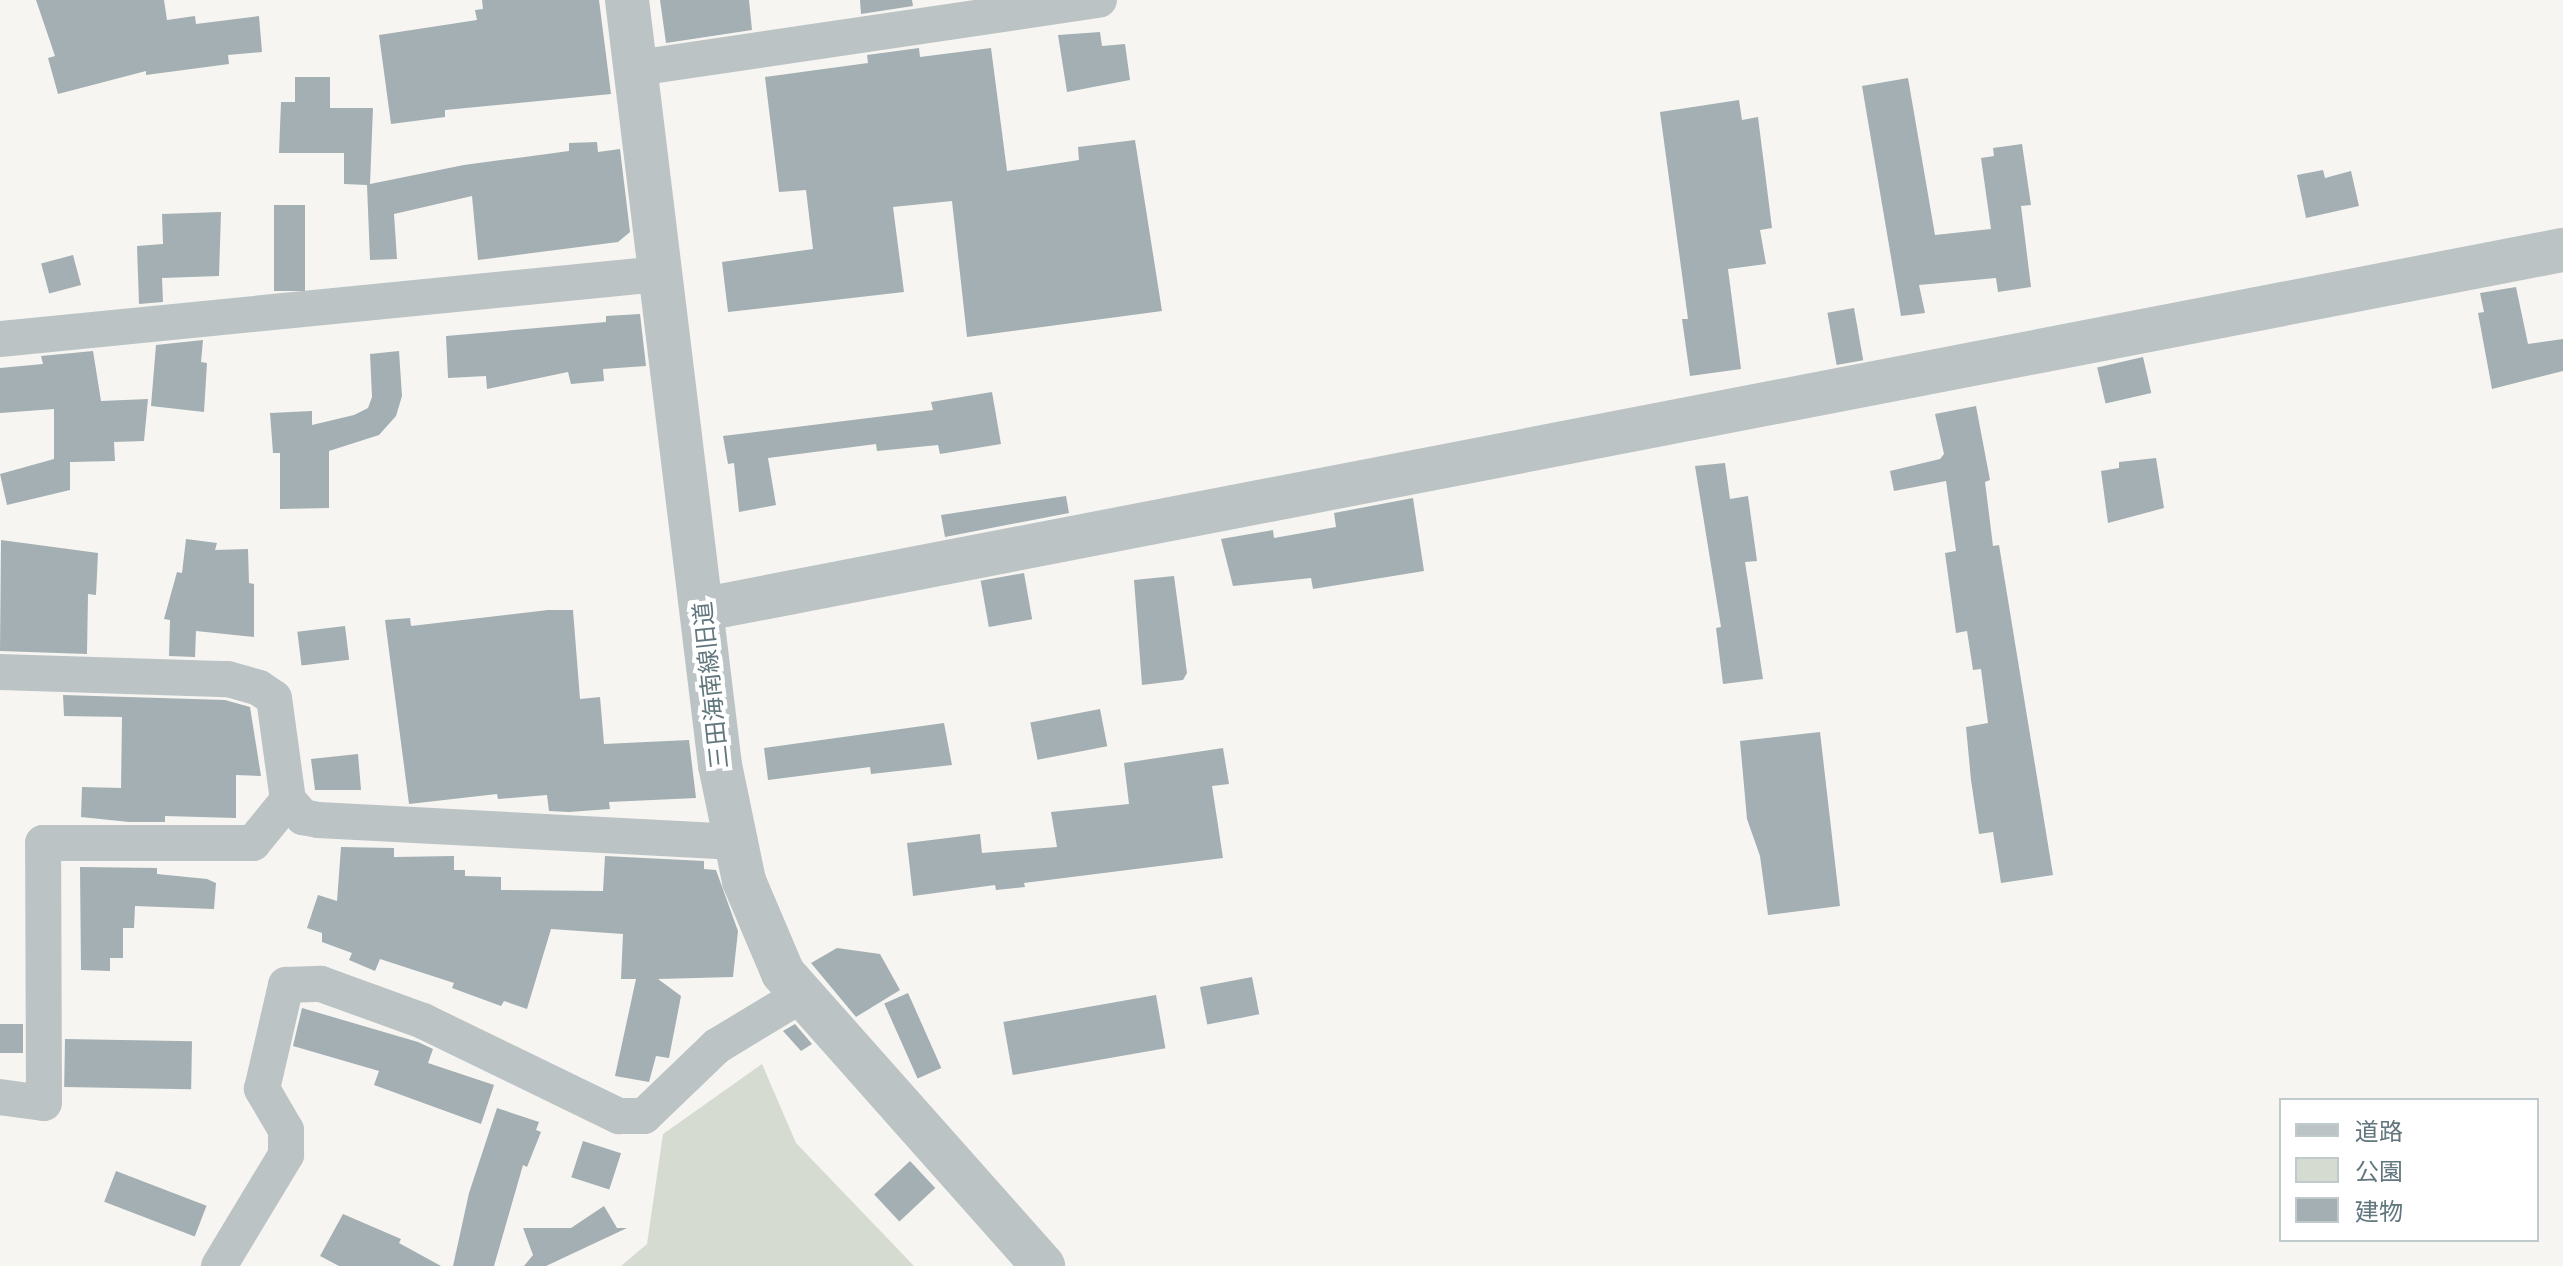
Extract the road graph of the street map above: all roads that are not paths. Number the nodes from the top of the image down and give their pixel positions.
1 (627, 0) edge
2 (1099, 0) edge
3 (637, 68) junction
4 (2563, 250) edge
5 (658, 274) junction
6 (0, 339) edge
7 (705, 609) junction
8 (0, 672) edge
9 (288, 800) junction
10 (736, 842) junction
11 (803, 994) junction
12 (0, 1097) edge
13 (219, 1266) edge
14 (1043, 1266) edge

1 - 3 street, 三田海南線旧道
2 - 3 street
3 - 5 street, 三田海南線旧道
4 - 7 street
5 - 6 street
5 - 7 street, 三田海南線旧道
7 - 10 street, 三田海南線旧道
8 - 9 street
9 - 10 street
9 - 12 street
10 - 11 street, 三田海南線旧道
11 - 13 street
11 - 14 street, 三田海南線旧道

